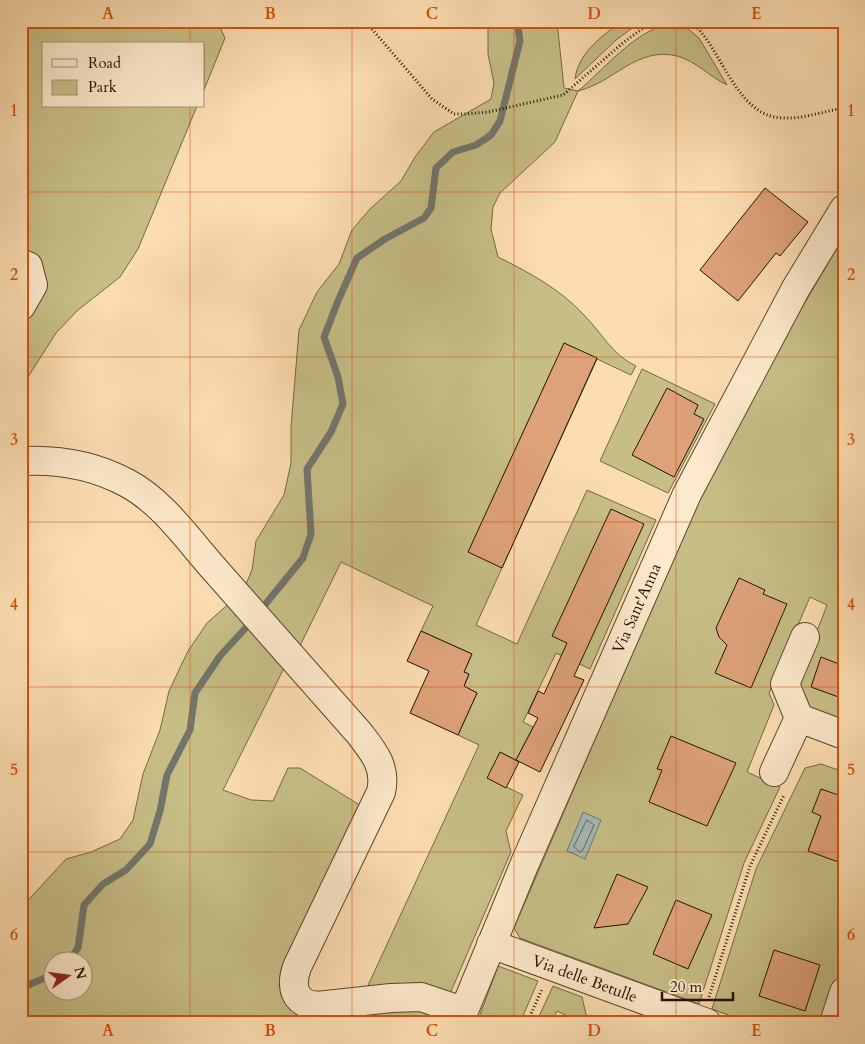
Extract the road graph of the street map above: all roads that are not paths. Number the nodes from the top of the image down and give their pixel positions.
1 (844, 209) edge
2 (21, 461) edge
3 (805, 637) dead end
4 (799, 718) junction
5 (844, 734) edge
6 (781, 779) road end
7 (491, 944) junction
8 (844, 992) edge
9 (706, 1015) edge
10 (461, 1017) edge
11 (834, 1023) edge

1 - 7 street, Via Sant'Anna
2 - 10 street
3 - 4 street
4 - 5 street
4 - 6 street
7 - 9 street, Via delle Betulle
7 - 10 street, Via Sant'Anna
8 - 11 street

